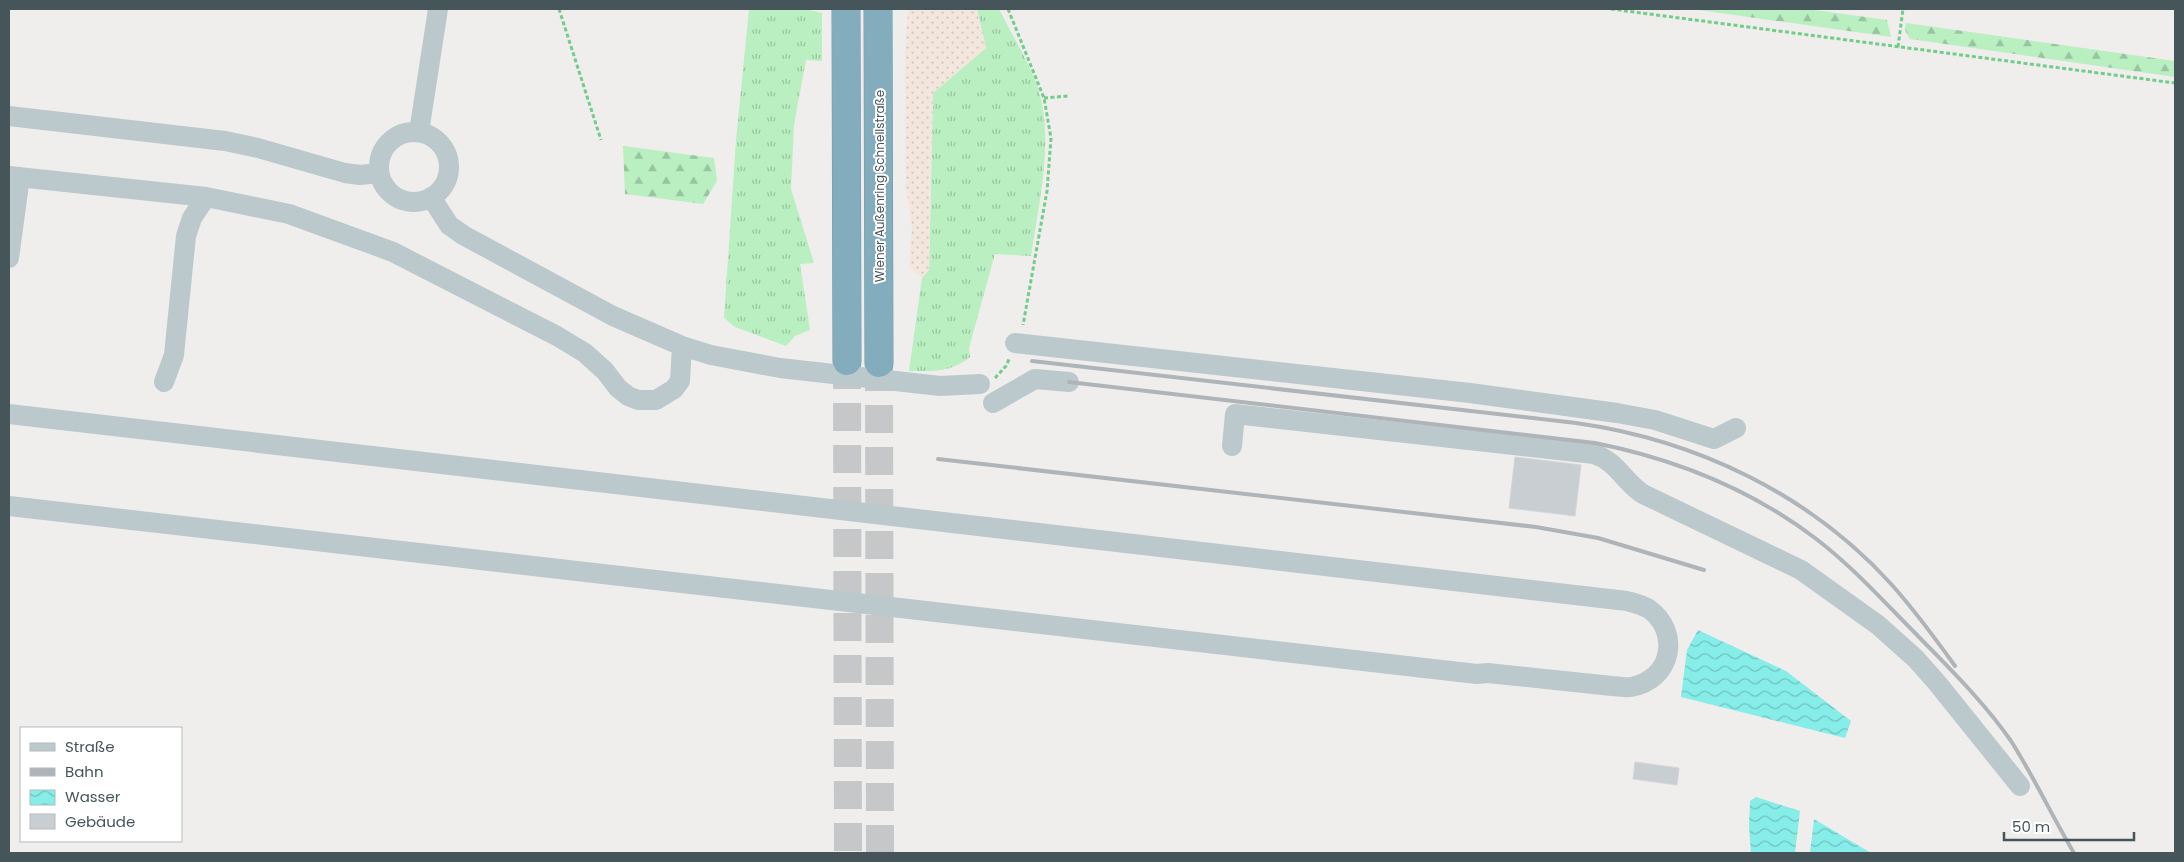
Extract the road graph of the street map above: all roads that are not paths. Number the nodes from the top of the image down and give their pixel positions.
1 (438, 9) edge
2 (846, 9) edge
3 (878, 9) edge
4 (9, 116) edge
5 (419, 132) junction
6 (380, 173) junction
7 (14, 176) edge
8 (206, 197) junction
9 (431, 197) junction
10 (9, 258) edge
11 (1016, 343) dead end
12 (682, 346) junction
13 (847, 361) tunnel mouth
14 (880, 363) tunnel mouth
15 (164, 382) dead end
16 (1069, 382) dead end
17 (980, 384) dead end
18 (994, 403) dead end
19 (9, 414) edge
20 (1736, 428) dead end
21 (1232, 446) dead end
22 (9, 506) edge
23 (2020, 786) dead end

1 - 5 lane
2 - 13 highway
3 - 14 highway, Wiener Außenring Schnellstraße
4 - 6 lane
5 - 6 lane
5 - 9 lane
6 - 9 lane
7 - 8 lane
7 - 10 lane
8 - 12 lane
8 - 15 lane
9 - 12 lane
11 - 20 lane
12 - 17 lane
16 - 18 lane
19 - 22 lane
21 - 23 lane

